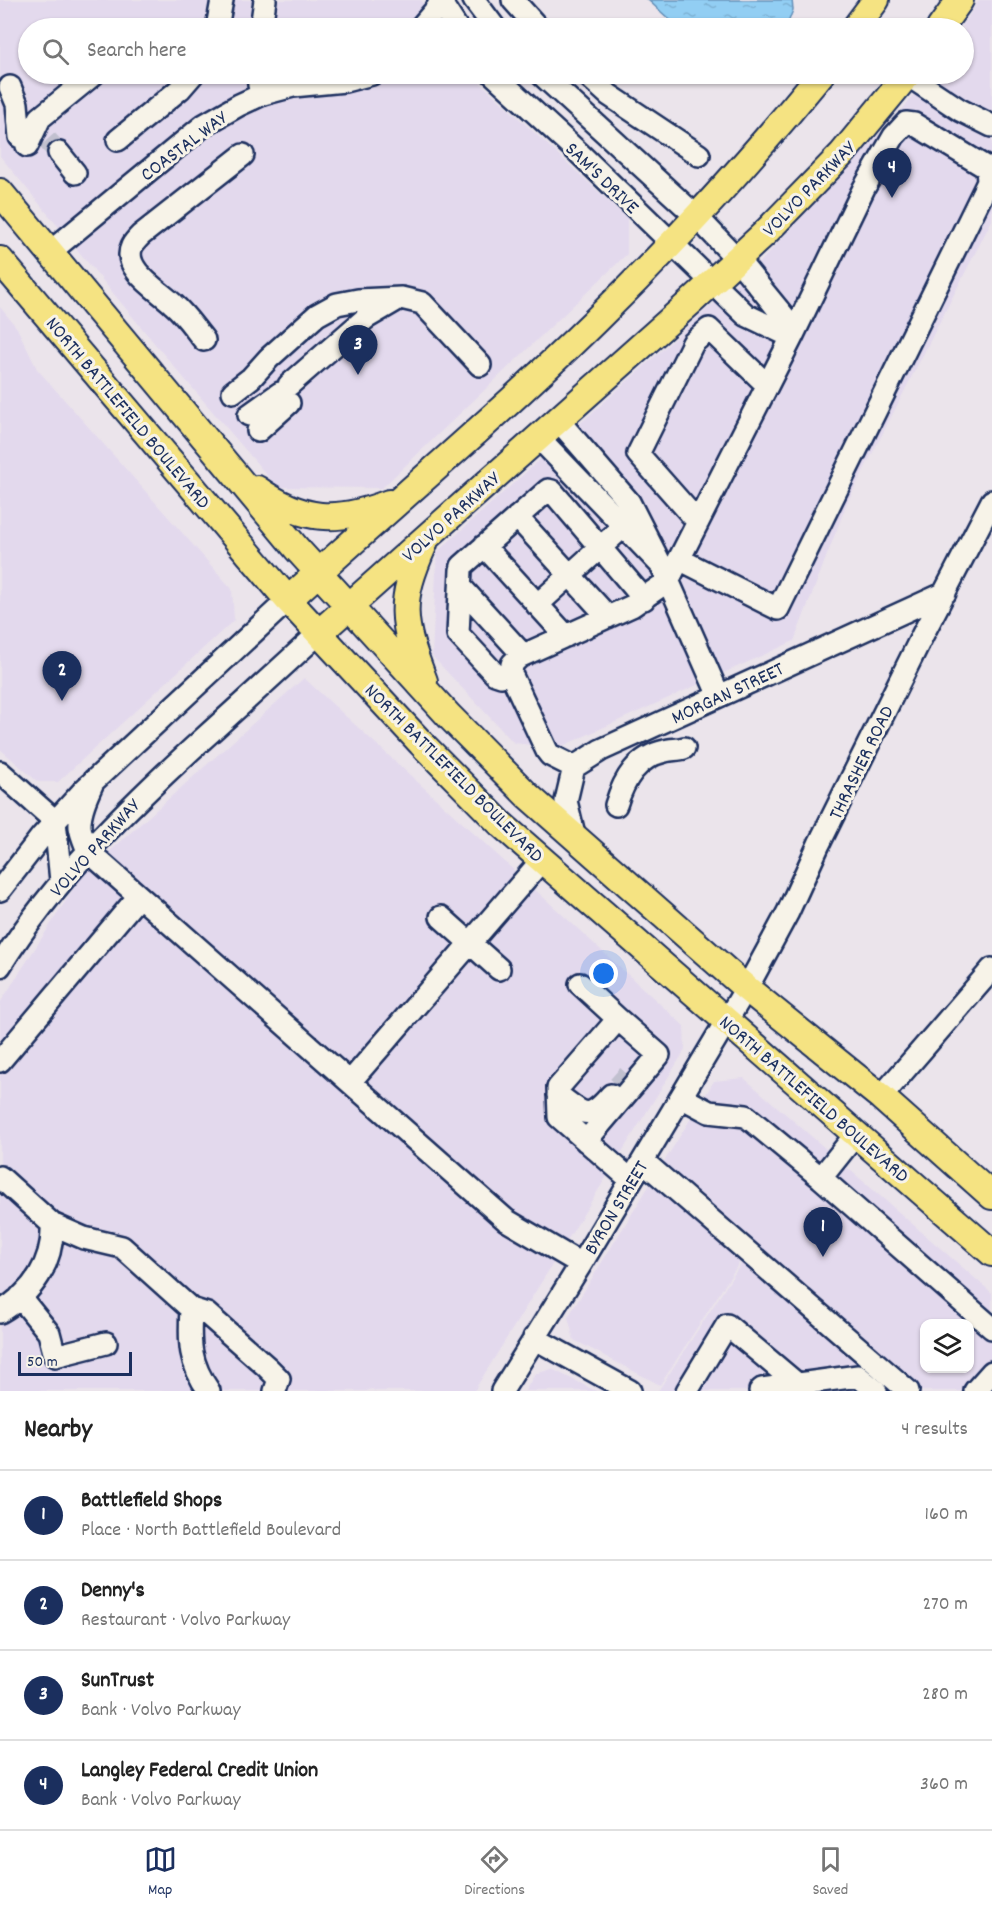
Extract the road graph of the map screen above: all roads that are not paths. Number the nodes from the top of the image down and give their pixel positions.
1 (222, 0) edge
2 (265, 0) edge
3 (474, 0) edge
4 (513, 0) edge
5 (876, 0) edge
6 (960, 0) edge
7 (442, 2) edge
8 (219, 18) edge
9 (262, 18) edge
10 (428, 18) edge
11 (452, 18) edge
12 (488, 18) edge
13 (529, 18) edge
14 (862, 18) edge
15 (947, 18) edge
16 (82, 84) edge
17 (92, 84) edge
18 (184, 84) edge
19 (259, 84) edge
20 (314, 84) edge
21 (504, 84) edge
22 (552, 84) edge
23 (597, 84) edge
24 (813, 84) edge
25 (899, 84) edge
26 (922, 84) edge
27 (10, 87) dead end
28 (263, 94) junction
29 (992, 126) edge
30 (118, 140) dead end
31 (38, 144) junction
32 (243, 154) dead end
33 (699, 155) dead end
34 (75, 173) dead end
35 (0, 192) edge
36 (697, 217) junction
37 (672, 243) junction
38 (50, 252) junction
39 (737, 259) junction
40 (0, 261) edge
41 (712, 282) junction
42 (401, 298) junction
43 (793, 334) junction
44 (204, 340) dead end
45 (480, 365) dead end
46 (767, 385) junction
47 (233, 392) dead end
48 (558, 420) junction
49 (254, 424) dead end
50 (538, 437) junction
51 (233, 472) junction
52 (400, 499) junction
53 (992, 501) edge
54 (517, 517) junction
55 (698, 522) junction
56 (624, 526) junction
57 (428, 536) junction
58 (484, 546) junction
59 (599, 548) junction
60 (670, 568) junction
61 (319, 572) junction
62 (570, 575) junction
63 (461, 587) junction
64 (945, 593) junction
65 (644, 599) junction
66 (288, 600) junction
67 (537, 605) junction
68 (349, 606) junction
69 (608, 617) junction
70 (319, 633) junction
71 (566, 636) junction
72 (523, 655) junction
73 (511, 674) junction
74 (719, 696) junction
75 (435, 700) junction
76 (684, 748) dead end
77 (574, 766) junction
78 (0, 772) edge
79 (94, 780) junction
80 (616, 805) dead end
81 (55, 821) junction
82 (574, 834) junction
83 (88, 850) junction
84 (542, 860) junction
85 (61, 881) junction
86 (0, 890) edge
87 (139, 896) junction
88 (441, 917) dead end
89 (470, 943) junction
90 (0, 966) edge
91 (499, 969) dead end
92 (992, 969) edge
93 (580, 984) dead end
94 (746, 987) junction
95 (618, 1019) junction
96 (726, 1021) junction
97 (655, 1052) junction
98 (0, 1061) edge
99 (350, 1082) junction
100 (558, 1095) junction
101 (681, 1097) junction
102 (881, 1097) junction
103 (856, 1134) junction
104 (586, 1141) junction
105 (642, 1161) junction
106 (0, 1177) edge
107 (821, 1178) junction
108 (631, 1180) junction
109 (992, 1196) edge
110 (52, 1224) junction
111 (992, 1252) edge
112 (581, 1264) junction
113 (20, 1297) junction
114 (191, 1309) junction
115 (0, 1312) edge
116 (992, 1328) edge
117 (534, 1338) junction
118 (106, 1343) dead end
119 (992, 1372) edge
120 (796, 1384) junction
121 (209, 1391) edge
122 (275, 1391) edge
123 (502, 1391) edge
124 (630, 1391) edge
125 (687, 1391) edge
126 (760, 1391) edge
127 (876, 1391) edge
128 (908, 1391) edge
129 (975, 1391) edge

1 - 8 street
2 - 9 street
3 - 12 street
4 - 13 street
5 - 14 main road
6 - 15 main road
7 - 10 street
7 - 11 street
16 - 31 street
17 - 31 street
18 - 30 street
19 - 28 street
20 - 28 street, COASTAL WAY
21 - 37 street, SAM'S DRIVE
22 - 36 street, SAM'S DRIVE
23 - 33 street
24 - 36 main road
25 - 39 main road, VOLVO PARKWAY
26 - 29 street
27 - 31 street
28 - 38 street, COASTAL WAY
31 - 34 street
32 - 44 street
35 - 38 main road, NORTH BATTLEFIELD BOULEVARD
36 - 37 main road
36 - 39 street, SAM'S DRIVE
37 - 41 street, SAM'S DRIVE
37 - 52 main road
38 - 51 main road, NORTH BATTLEFIELD BOULEVARD
39 - 41 main road, VOLVO PARKWAY
39 - 43 street, SAM'S DRIVE
40 - 66 main road, NORTH BATTLEFIELD BOULEVARD
41 - 43 street, SAM'S DRIVE
41 - 48 main road, VOLVO PARKWAY
42 - 45 street
42 - 47 street
42 - 49 street
43 - 46 street
43 - 60 street
46 - 55 street
46 - 55 street
48 - 50 main road, VOLVO PARKWAY
48 - 60 street
50 - 56 street
50 - 57 main road, VOLVO PARKWAY
51 - 52 main road
51 - 61 main road, NORTH BATTLEFIELD BOULEVARD
52 - 61 main road
53 - 64 street, THRASHER ROAD
54 - 58 street
54 - 59 street
54 - 62 street
55 - 60 street
56 - 59 street
56 - 60 street
57 - 68 main road, VOLVO PARKWAY
57 - 75 main road
58 - 63 street
58 - 67 street
59 - 62 street
59 - 65 street
60 - 65 street
60 - 74 street
61 - 66 main road
61 - 68 main road, NORTH BATTLEFIELD BOULEVARD
62 - 67 street
62 - 69 street
63 - 72 street
63 - 73 street
64 - 74 street, MORGAN STREET
64 - 94 street, THRASHER ROAD
65 - 69 street
66 - 70 main road, NORTH BATTLEFIELD BOULEVARD
66 - 79 street
67 - 71 street
68 - 70 main road, VOLVO PARKWAY
68 - 75 main road, NORTH BATTLEFIELD BOULEVARD
69 - 71 street
70 - 83 street, VOLVO PARKWAY
70 - 84 main road, NORTH BATTLEFIELD BOULEVARD
71 - 72 street
72 - 73 street
73 - 77 street
74 - 77 street, MORGAN STREET
75 - 82 main road, NORTH BATTLEFIELD BOULEVARD
76 - 80 street
77 - 82 street
78 - 81 street
79 - 81 street
79 - 83 street
81 - 85 street
81 - 86 street
82 - 94 main road, NORTH BATTLEFIELD BOULEVARD
83 - 85 street, VOLVO PARKWAY
83 - 87 street
84 - 89 street
84 - 96 main road, NORTH BATTLEFIELD BOULEVARD
85 - 90 street, VOLVO PARKWAY
87 - 98 street
87 - 99 street
88 - 89 street
89 - 91 street
89 - 99 street
92 - 102 street
93 - 95 street
94 - 96 street, THRASHER ROAD
94 - 102 main road, NORTH BATTLEFIELD BOULEVARD
95 - 97 street
95 - 100 street
96 - 101 street, BYRON STREET
96 - 103 main road, NORTH BATTLEFIELD BOULEVARD
97 - 100 street
97 - 104 street
99 - 112 street
100 - 104 street
101 - 105 street, BYRON STREET
101 - 107 street
102 - 109 main road, NORTH BATTLEFIELD BOULEVARD
103 - 107 street
103 - 111 main road, NORTH BATTLEFIELD BOULEVARD
104 - 108 street
105 - 108 street, BYRON STREET
105 - 128 street
106 - 110 street
107 - 116 street
108 - 112 street, BYRON STREET
110 - 113 street
110 - 114 street
112 - 117 street, BYRON STREET
113 - 115 street
113 - 118 street
114 - 121 street
114 - 122 street
117 - 123 street, BYRON STREET
117 - 124 street
119 - 129 street
120 - 125 street
120 - 126 street
120 - 127 street

